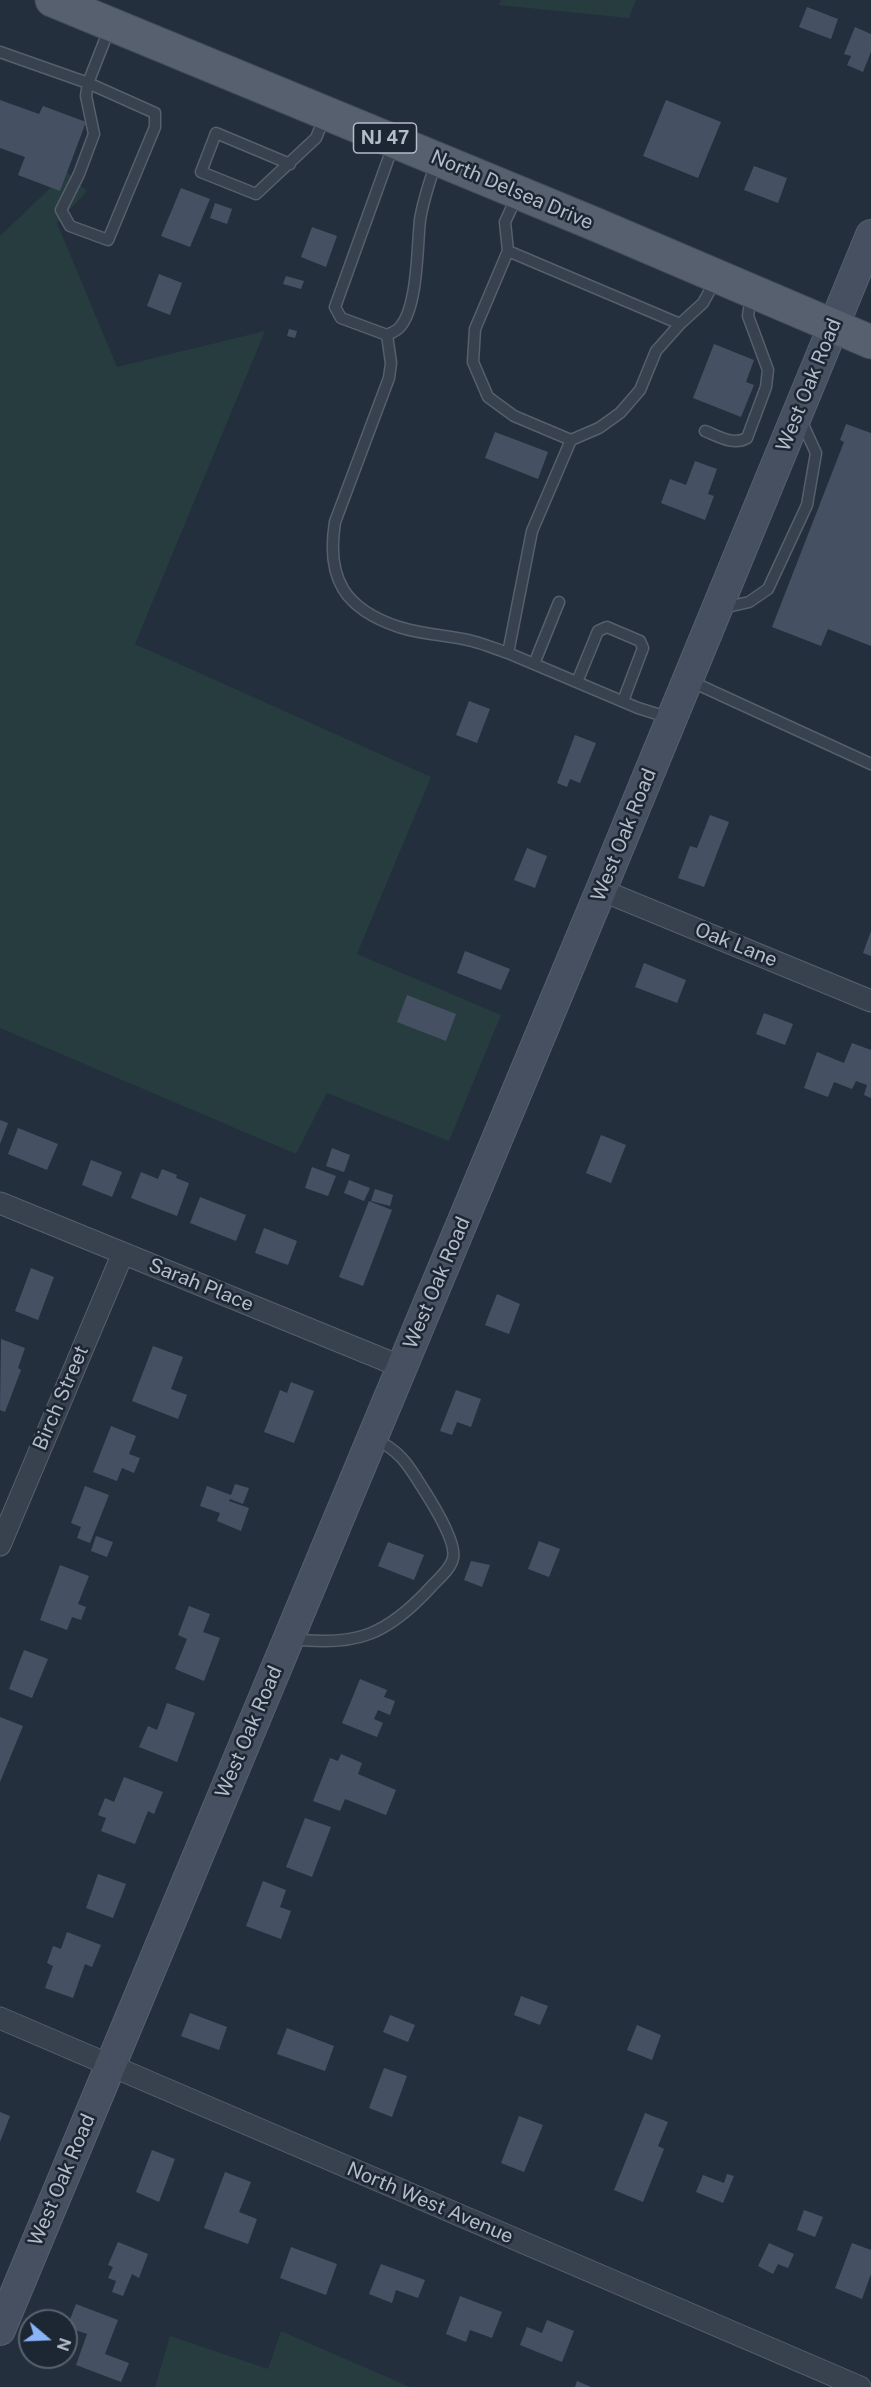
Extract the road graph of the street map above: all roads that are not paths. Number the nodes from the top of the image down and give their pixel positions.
1 (52, 0) edge
2 (111, 24) junction
3 (0, 52) edge
4 (88, 83) junction
5 (326, 113) junction
6 (395, 142) junction
7 (438, 159) junction
8 (290, 164) junction
9 (519, 193) junction
10 (871, 236) edge
11 (508, 251) junction
12 (717, 276) junction
13 (752, 292) junction
14 (680, 324) junction
15 (834, 326) junction
16 (387, 335) junction
17 (871, 342) edge
18 (798, 412) junction
19 (705, 431) dead end
20 (571, 440) junction
21 (559, 602) dead end
22 (716, 610) junction
23 (508, 653) junction
24 (534, 664) junction
25 (688, 680) junction
26 (577, 682) junction
27 (623, 701) junction
28 (672, 719) junction
29 (871, 764) edge
30 (601, 890) junction
31 (871, 1001) edge
32 (0, 1203) edge
33 (123, 1253) junction
34 (402, 1367) junction
35 (372, 1439) junction
36 (0, 1545) edge
37 (288, 1639) junction
38 (0, 2018) edge
39 (110, 2065) junction
40 (0, 2330) edge
41 (860, 2387) edge

1 - 2 main road, North Delsea Drive / NJ 47
2 - 4 lane
2 - 5 main road, North Delsea Drive / NJ 47
3 - 4 lane
4 - 4 lane
5 - 6 main road, North Delsea Drive / NJ 47
5 - 8 lane
6 - 7 main road, North Delsea Drive / NJ 47
6 - 16 lane
7 - 9 main road, North Delsea Drive / NJ 47
7 - 16 lane
8 - 8 lane
9 - 11 lane
9 - 12 main road, North Delsea Drive / NJ 47
10 - 15 street, West Oak Road
11 - 14 lane
11 - 20 lane
12 - 13 main road, North Delsea Drive / NJ 47
12 - 14 lane
13 - 15 main road, North Delsea Drive / NJ 47
13 - 19 lane
14 - 20 lane
15 - 17 main road, North Delsea Drive / NJ 47
15 - 18 street, West Oak Road
16 - 23 lane
18 - 22 street, West Oak Road
18 - 22 lane
20 - 23 lane
21 - 24 lane
22 - 25 street, West Oak Road
23 - 24 lane
24 - 26 lane
25 - 28 street, West Oak Road
25 - 29 lane
26 - 27 lane
26 - 27 lane
27 - 28 lane
28 - 30 street, West Oak Road
30 - 31 street, Oak Lane
30 - 34 street, West Oak Road
32 - 33 street, Sarah Place
33 - 34 street, Sarah Place
33 - 36 street, Birch Street
34 - 35 street, West Oak Road
35 - 37 street, West Oak Road
35 - 37 lane
37 - 39 street, West Oak Road
38 - 39 street, North West Avenue
39 - 40 street, West Oak Road
39 - 41 street, North West Avenue

